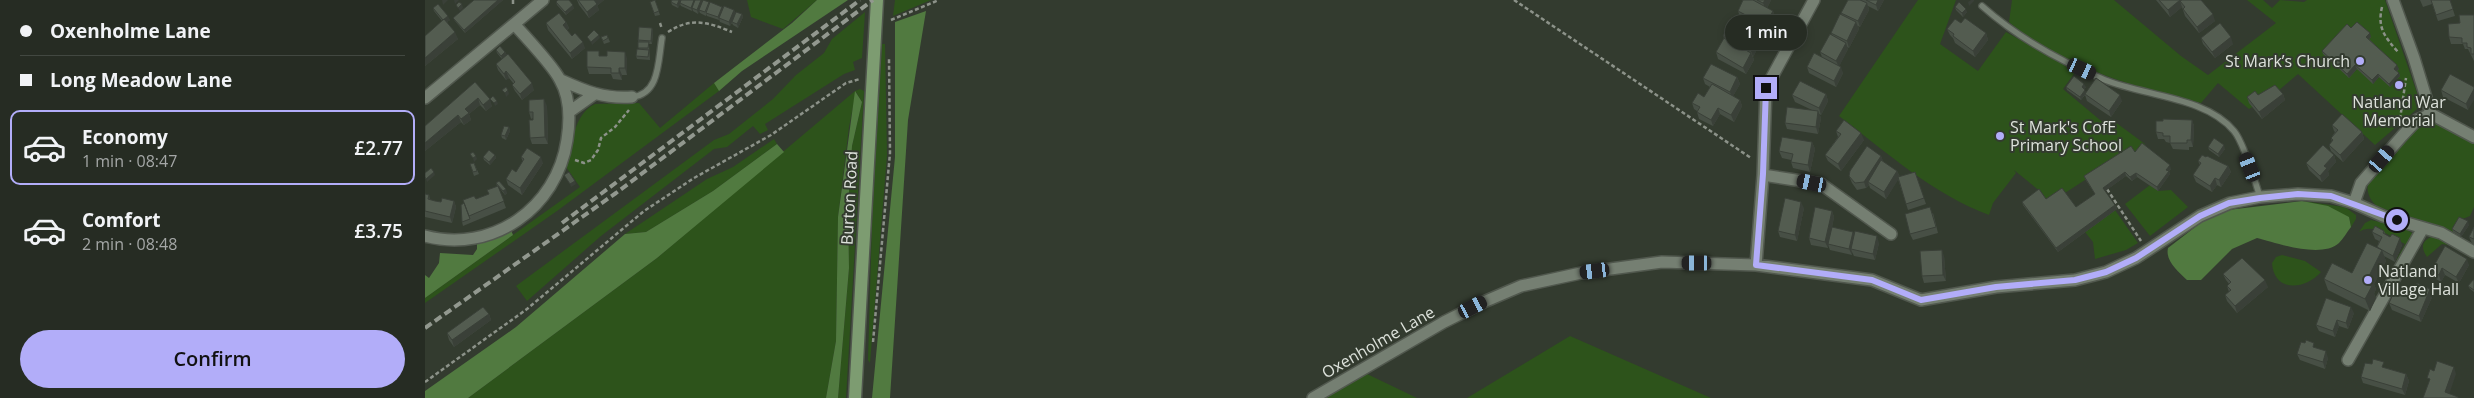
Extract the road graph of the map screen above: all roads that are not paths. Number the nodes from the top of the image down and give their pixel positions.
1 (543, 0) edge
2 (877, 0) edge
3 (1814, 0) edge
4 (2393, 0) edge
5 (1982, 6) dead end
6 (514, 24) junction
7 (662, 38) road end
8 (561, 80) junction
9 (593, 95) junction
10 (425, 98) edge
11 (631, 102) joint
12 (569, 112) junction
13 (2431, 114) junction
14 (2474, 136) edge
15 (1763, 170) junction
16 (2260, 198) junction
17 (2354, 203) junction
18 (2423, 228) junction
19 (1891, 234) dead end
20 (425, 236) edge
21 (2474, 252) edge
22 (1756, 265) junction
23 (2348, 360) dead end
24 (855, 398) edge
25 (1313, 398) edge

1 - 6 street
2 - 24 main road, Burton Road
3 - 15 street
4 - 13 street
5 - 16 lane
6 - 8 street
6 - 10 street
7 - 11 lane
8 - 9 street
8 - 12 street
9 - 11 street
9 - 12 street
12 - 20 street
13 - 14 street
13 - 17 street
15 - 19 street
15 - 22 street
16 - 17 street, Oxenholme Lane
16 - 22 street, Oxenholme Lane
17 - 18 street, Oxenholme Lane
18 - 21 street, Oxenholme Lane
18 - 23 street
22 - 25 street, Oxenholme Lane

